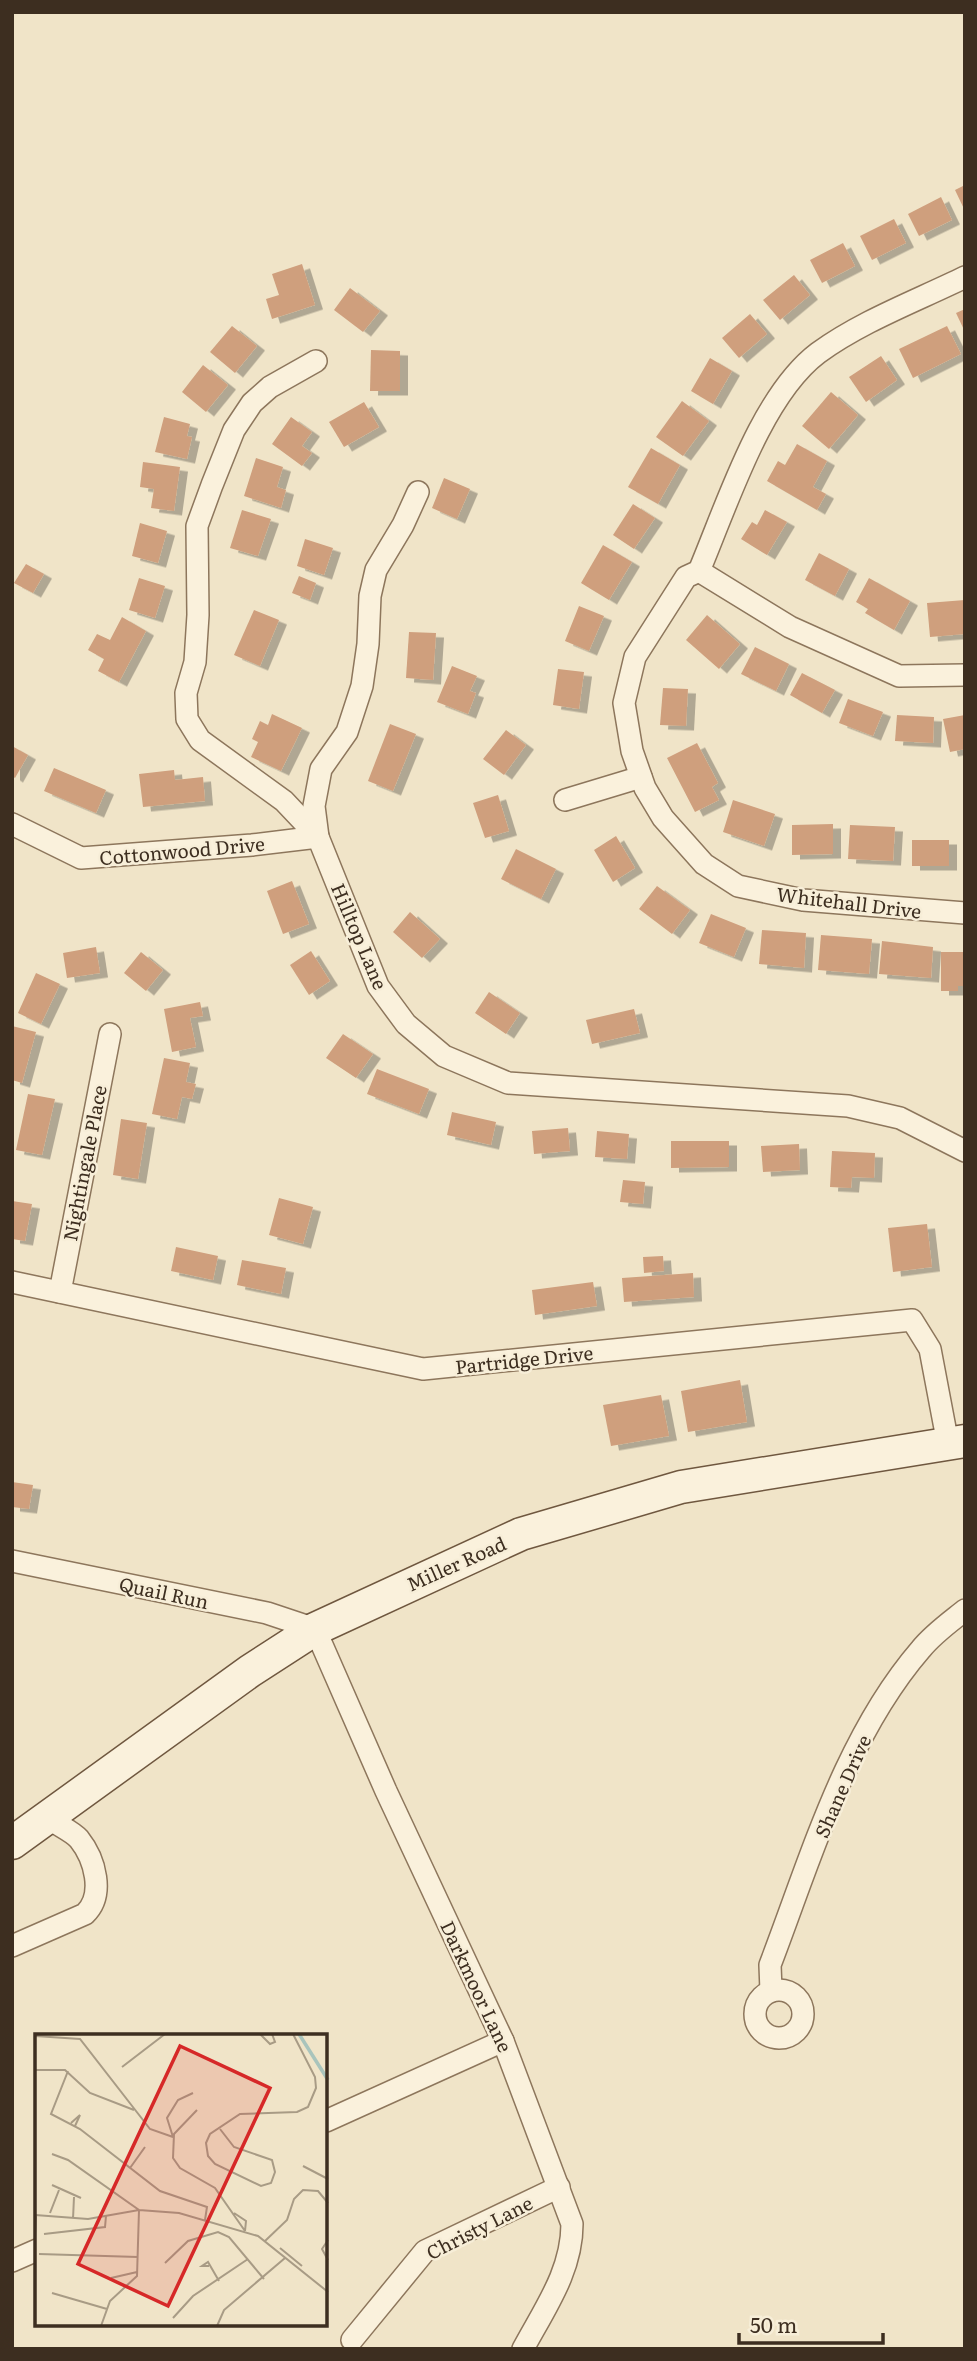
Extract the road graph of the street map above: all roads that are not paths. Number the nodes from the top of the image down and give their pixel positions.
1 (965, 277) edge
2 (316, 361) dead end
3 (418, 492) dead end
4 (699, 571) junction
5 (965, 675) edge
6 (641, 777) junction
7 (565, 800) dead end
8 (12, 824) edge
9 (318, 837) junction
10 (965, 913) edge
11 (110, 1034) dead end
12 (965, 1151) edge
13 (12, 1282) edge
14 (60, 1292) junction
15 (957, 1442) edge
16 (12, 1561) edge
17 (965, 1610) edge
18 (315, 1629) junction
19 (47, 1817) junction
20 (12, 1843) edge
21 (12, 1946) edge
22 (771, 1991) dead end
23 (503, 2041) junction
24 (327, 2121) edge
25 (559, 2188) junction
26 (35, 2251) edge
27 (12, 2261) edge
28 (352, 2340) dead end
29 (523, 2349) edge

1 - 4 street, Whitehall Drive
2 - 9 street
3 - 9 street, Hilltop Lane
4 - 5 street
4 - 6 street, Whitehall Drive
6 - 7 street
6 - 10 street, Whitehall Drive
8 - 9 street, Cottonwood Drive
9 - 12 street, Hilltop Lane
11 - 14 street, Nightingale Place
13 - 14 street, Partridge Drive
14 - 15 street, Partridge Drive
15 - 18 street, Miller Road
16 - 18 street, Quail Run
17 - 22 street, Shane Drive
18 - 19 street, Miller Road
18 - 23 street, Darkmoor Lane
19 - 20 street, Miller Road
19 - 21 street
23 - 24 street
23 - 25 street, Darkmoor Lane
25 - 28 street, Christy Lane
25 - 29 street, Darkmoor Lane
26 - 27 street

